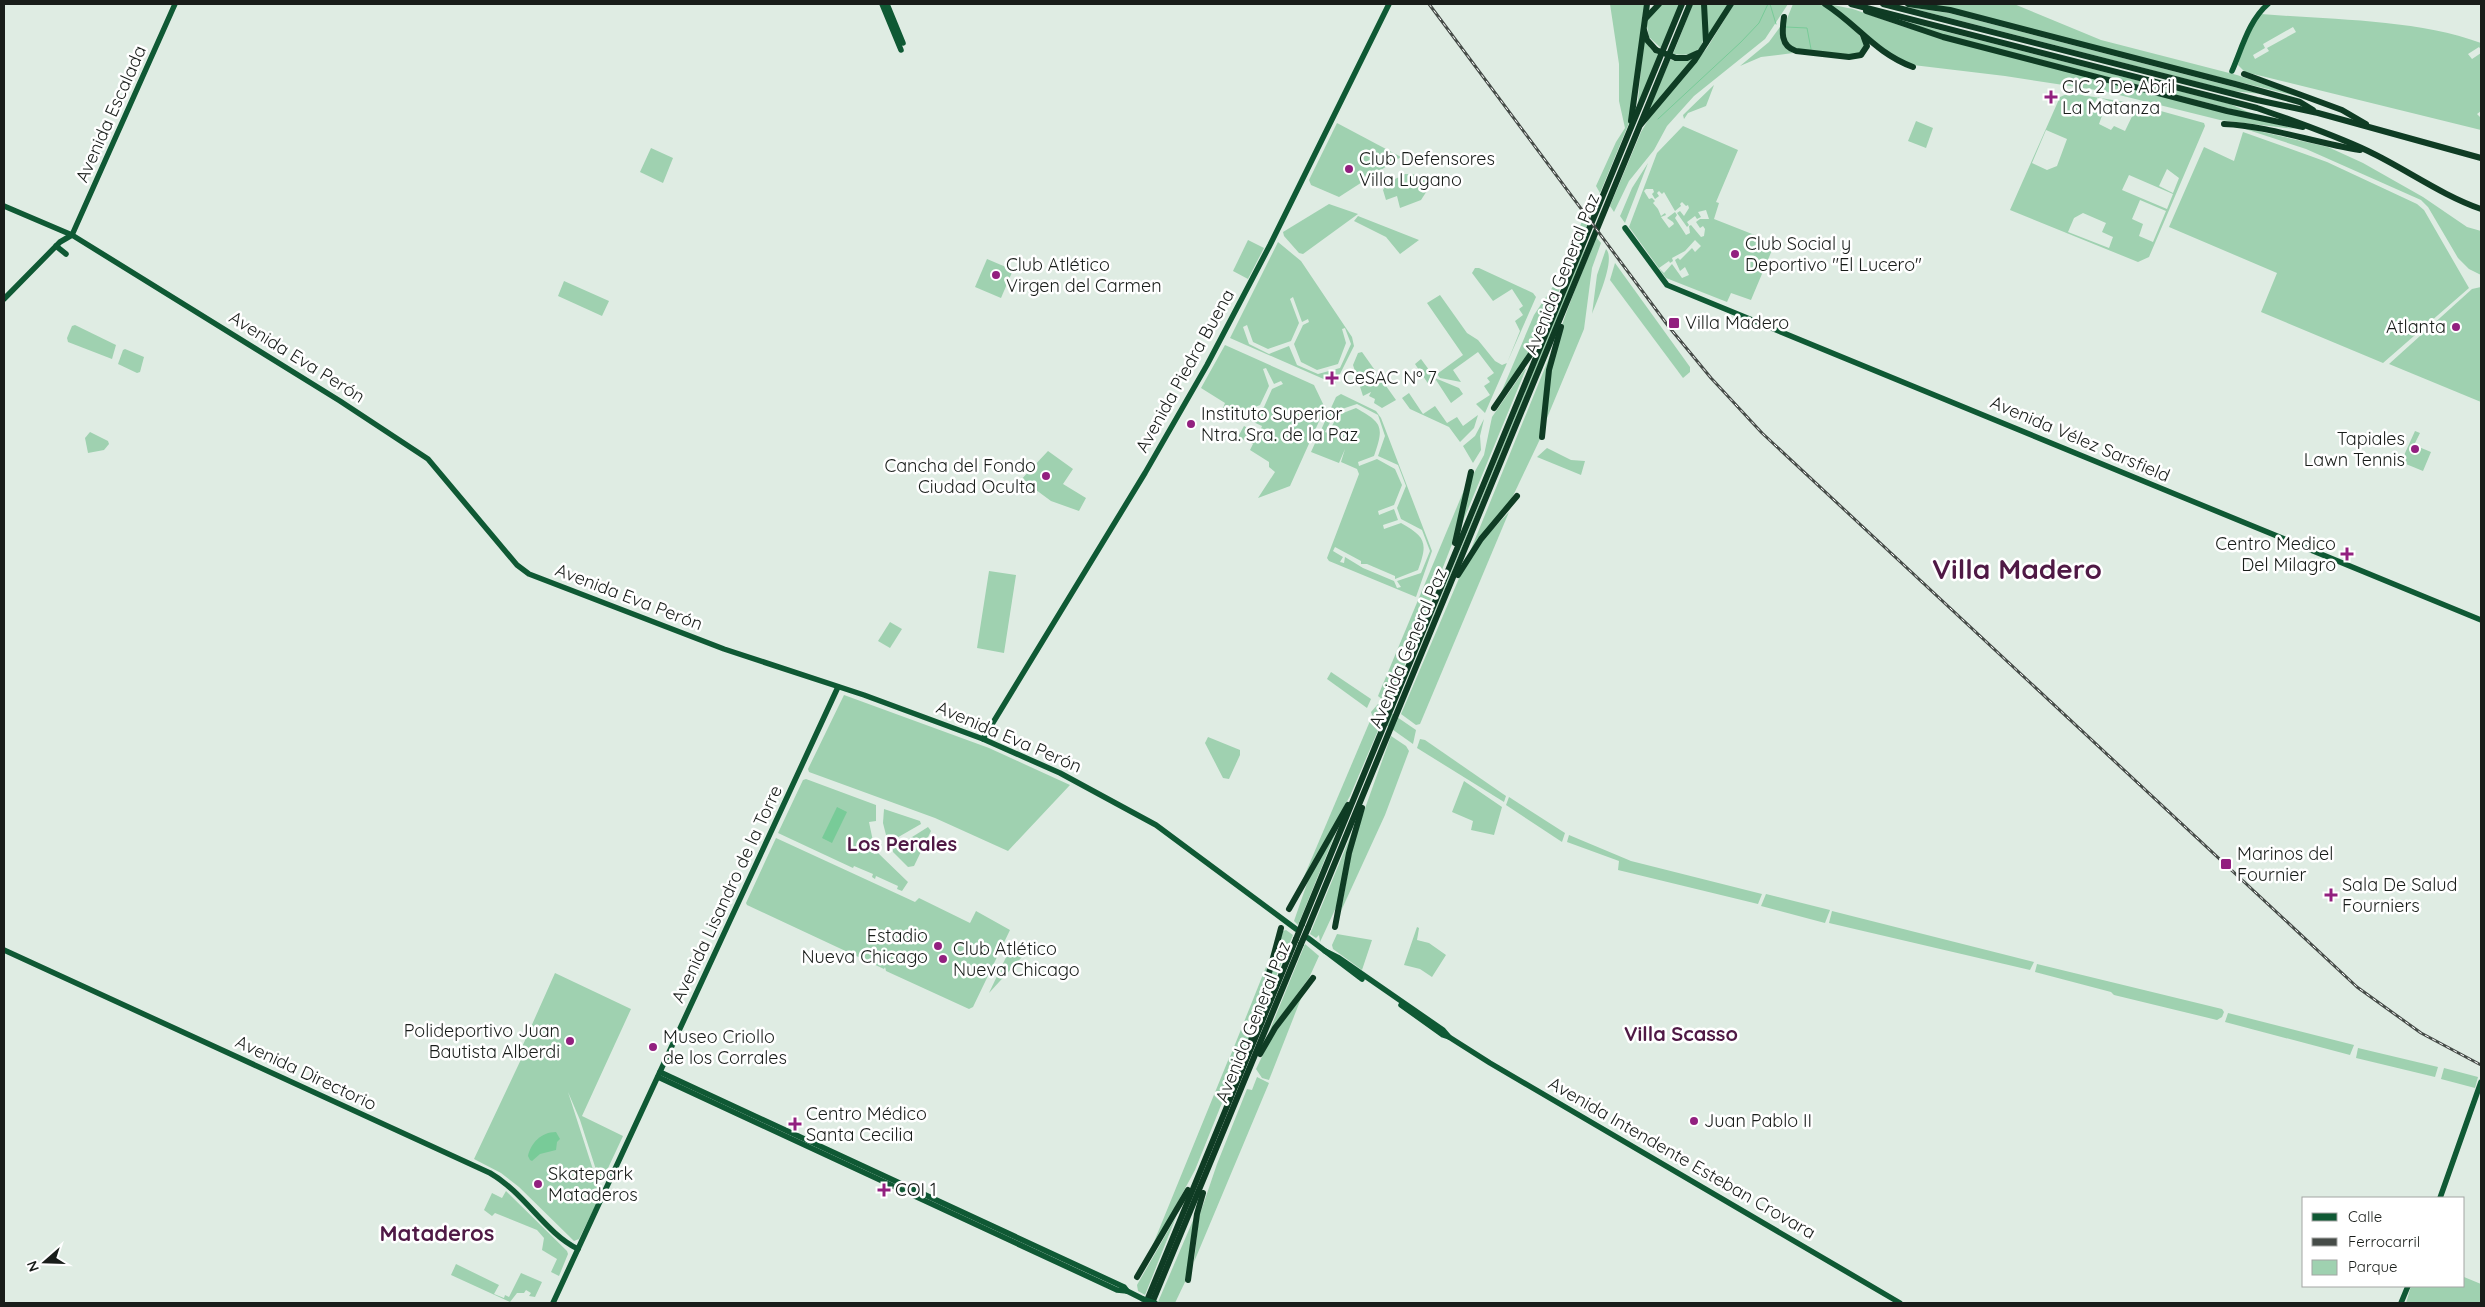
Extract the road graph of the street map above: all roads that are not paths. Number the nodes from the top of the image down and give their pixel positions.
1 (175, 4) edge
2 (882, 4) edge
3 (887, 4) edge
4 (1389, 4) edge
5 (1647, 4) edge
6 (1659, 4) edge
7 (1682, 4) edge
8 (1690, 4) edge
9 (1704, 4) edge
10 (1731, 4) edge
11 (1825, 4) edge
12 (1853, 4) edge
13 (1883, 4) edge
14 (1908, 4) edge
15 (2268, 4) edge
16 (2260, 7) edge
17 (1784, 17) dead end
18 (1643, 24) junction
19 (1863, 35) junction
20 (1703, 49) junction
21 (1914, 67) dead end
22 (2232, 71) dead end
23 (2244, 74) dead end
24 (2318, 113) junction
25 (2224, 124) dead end
26 (1639, 127) junction
27 (2313, 128) junction
28 (2376, 130) junction
29 (1629, 133) junction
30 (2369, 152) junction
31 (2481, 158) edge
32 (4, 206) edge
33 (2481, 209) edge
34 (1624, 228) dead end
35 (72, 235) junction
36 (56, 246) junction
37 (66, 254) dead end
38 (4, 299) edge
39 (1568, 299) junction
40 (1549, 324) junction
41 (1494, 408) dead end
42 (1542, 437) dead end
43 (1471, 472) dead end
44 (1517, 496) dead end
45 (1445, 578) junction
46 (1446, 596) junction
47 (2481, 620) edge
48 (838, 687) junction
49 (1395, 708) junction
50 (1384, 735) junction
51 (983, 739) junction
52 (1376, 764) junction
53 (1362, 780) junction
54 (1289, 909) dead end
55 (1305, 926) junction
56 (1335, 927) dead end
57 (1281, 928) dead end
58 (1296, 929) dead end
59 (1308, 938) dead end
60 (1298, 942) junction
61 (4, 950) edge
62 (1313, 978) dead end
63 (1241, 1072) junction
64 (659, 1074) junction
65 (1248, 1075) junction
66 (2481, 1082) edge
67 (1207, 1154) junction
68 (1213, 1160) junction
69 (2440, 1197) edge
70 (578, 1249) junction
71 (1137, 1277) dead end
72 (1188, 1280) dead end
73 (2408, 1287) edge
74 (1144, 1301) edge
75 (553, 1303) edge
76 (1154, 1303) edge
77 (1900, 1303) edge
78 (2401, 1303) edge

1 - 35 main road, Avenida Escalada
2 - 3 main road
4 - 51 main road, Avenida Piedra Buena
5 - 18 highway
6 - 18 highway
7 - 29 highway, Avenida General Paz
8 - 26 highway, Avenida General Paz
9 - 20 highway
10 - 20 highway
11 - 19 highway
12 - 27 highway
12 - 27 highway
13 - 24 highway
14 - 24 highway
15 - 16 main road
16 - 22 main road
17 - 19 highway
18 - 20 highway, bridge
18 - 29 highway
19 - 21 highway
20 - 26 highway
23 - 28 highway
24 - 28 highway
25 - 30 highway
26 - 39 highway, Avenida General Paz
27 - 30 highway
28 - 31 highway
29 - 40 highway, Avenida General Paz
30 - 33 highway
32 - 35 main road, Avenida Eva Perón
34 - 47 main road, Avenida Vélez Sarsfield
35 - 36 main road
35 - 48 main road, Avenida Eva Perón
36 - 37 main road
36 - 38 main road
39 - 42 highway
39 - 46 highway, Avenida General Paz
40 - 41 highway
40 - 45 highway, Avenida General Paz
43 - 45 highway
44 - 46 highway
45 - 49 highway, Avenida General Paz
46 - 49 highway, Avenida General Paz
48 - 51 main road, Avenida Eva Perón
48 - 64 main road, Avenida Lisandro de la Torre
49 - 50 highway, Avenida General Paz
50 - 52 highway, Avenida General Paz
50 - 53 highway, Avenida General Paz
51 - 58 main road, Avenida Eva Perón
52 - 55 highway, Avenida General Paz
52 - 56 highway
53 - 54 highway
53 - 55 highway, Avenida General Paz
55 - 60 highway, Avenida General Paz, bridge
57 - 63 highway
59 - 77 main road, Avenida Intendente Esteban Crovara
60 - 63 highway, Avenida General Paz
60 - 65 highway, Avenida General Paz
61 - 70 main road, Avenida Directorio
62 - 65 highway
63 - 67 highway, Avenida General Paz
64 - 70 main road, Avenida Lisandro de la Torre
64 - 74 main road
65 - 68 highway, Avenida General Paz
66 - 69 main road
67 - 71 highway
67 - 74 highway, Avenida General Paz
68 - 72 highway
68 - 76 highway, Avenida General Paz
70 - 75 main road, Avenida Lisandro de la Torre
73 - 78 main road
74 - 76 main road, bridge

